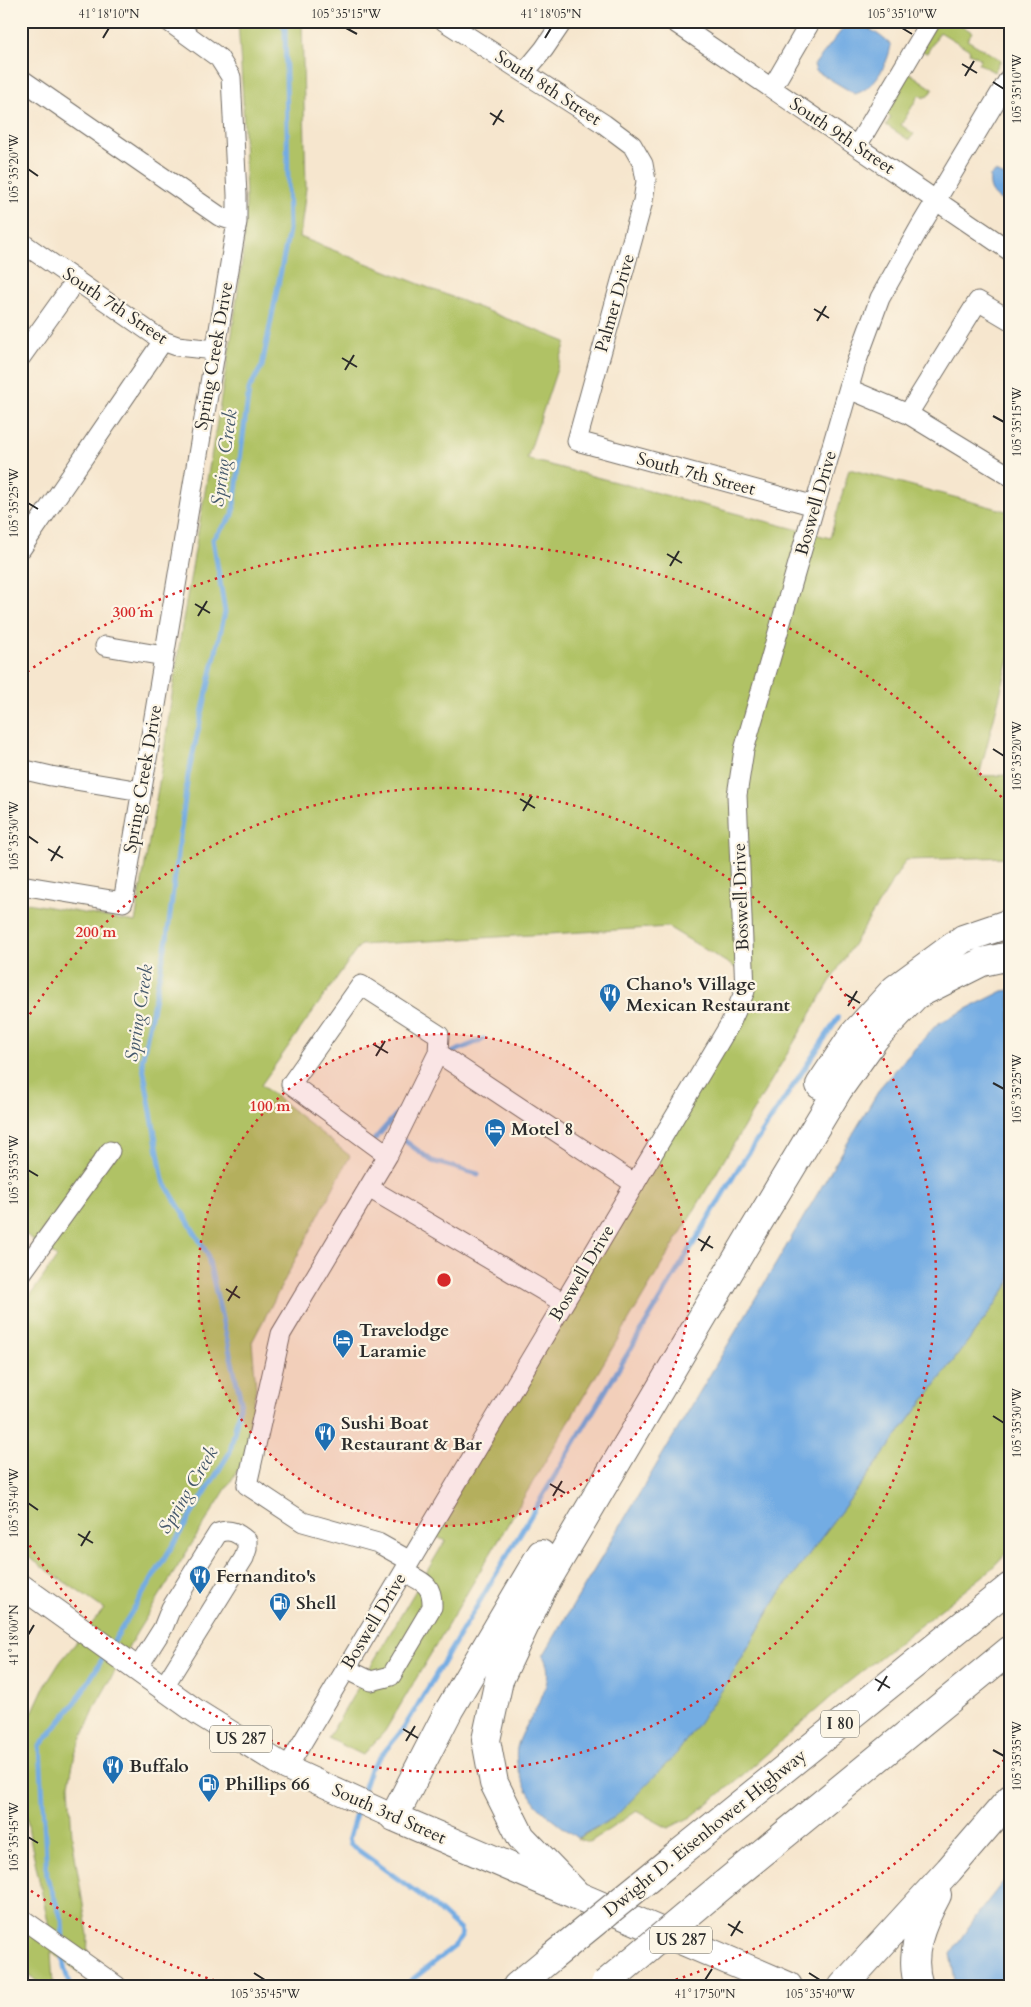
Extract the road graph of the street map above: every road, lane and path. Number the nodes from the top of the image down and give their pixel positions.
1 (168, 21) edge
2 (444, 21) edge
3 (563, 21) edge
4 (811, 21) edge
5 (931, 21) edge
6 (682, 24) edge
7 (525, 72) junction
8 (1010, 77) edge
9 (21, 79) edge
10 (772, 88) junction
11 (857, 146) junction
12 (643, 164) joint
13 (936, 200) junction
14 (237, 222) junction
15 (21, 242) edge
16 (1010, 251) edge
17 (76, 280) junction
18 (1010, 320) edge
19 (163, 341) junction
20 (215, 350) junction
21 (21, 357) edge
22 (849, 388) junction
23 (908, 414) junction
24 (577, 441) joint
25 (1010, 476) edge
26 (815, 506) junction
27 (21, 549) edge
28 (105, 646) dead end
29 (164, 656) junction
30 (21, 769) edge
31 (141, 791) junction
32 (21, 885) edge
33 (1010, 924) edge
34 (1010, 956) edge
35 (438, 1053) junction
36 (110, 1151) dead end
37 (388, 1155) junction
38 (635, 1184) junction
39 (369, 1188) junction
40 (21, 1274) edge
41 (564, 1303) junction
42 (407, 1567) junction
43 (1010, 1578) edge
44 (21, 1586) edge
45 (1010, 1587) edge
46 (542, 1589) junction
47 (1010, 1650) edge
48 (915, 1665) junction
49 (137, 1669) junction
50 (346, 1669) junction
51 (163, 1688) junction
52 (287, 1768) junction
53 (1010, 1799) edge
54 (394, 1817) junction
55 (949, 1870) junction
56 (574, 1894) junction
57 (21, 1918) edge
58 (603, 1985) edge
59 (117, 1986) edge
60 (517, 1986) edge
61 (788, 1986) edge
62 (843, 1986) edge
63 (919, 1986) edge

1 - 14 street, Spring Creek Drive
2 - 7 street, South 8th Street
3 - 7 street
4 - 10 street
5 - 11 street
6 - 10 street, South 9th Street
7 - 12 street, South 8th Street
8 - 13 street, Boswell Drive
9 - 14 street
10 - 11 street, South 9th Street
11 - 13 street, South 9th Street
12 - 24 street, Palmer Drive
13 - 16 street, South 9th Street
13 - 22 street, Boswell Drive
14 - 20 street, Spring Creek Drive
15 - 17 street, South 7th Street
17 - 19 street, South 7th Street
17 - 21 street
18 - 23 street
19 - 20 street, South 7th Street
19 - 27 street
20 - 29 street, Spring Creek Drive
22 - 23 street
22 - 26 street, Boswell Drive
23 - 25 street
24 - 26 street, South 7th Street
26 - 38 street, Boswell Drive
28 - 29 street
29 - 31 street, Spring Creek Drive
30 - 31 street
31 - 32 street, Spring Creek Drive
33 - 54 highway
34 - 46 highway
35 - 37 street
35 - 37 street
35 - 38 street
36 - 40 street
37 - 39 street
38 - 41 street, Boswell Drive
39 - 41 street
39 - 42 street
41 - 42 street, Boswell Drive
42 - 50 street, Boswell Drive
42 - 50 street
43 - 48 highway
44 - 49 main road, South 3rd Street / US 287
45 - 48 highway, Dwight D. Eisenhower Highway / I 80
46 - 54 highway
46 - 56 highway
47 - 58 highway, bridge
48 - 60 highway, Dwight D. Eisenhower Highway / I 80, bridge
49 - 51 main road, South 3rd Street / US 287
49 - 51 street
50 - 52 street, Boswell Drive
51 - 52 main road, South 3rd Street / US 287
52 - 54 main road, South 3rd Street / US 287
53 - 55 highway
54 - 56 highway, South 3rd Street / US 287
55 - 62 highway
55 - 63 highway
56 - 61 highway, South 3rd Street / US 287
57 - 59 street

